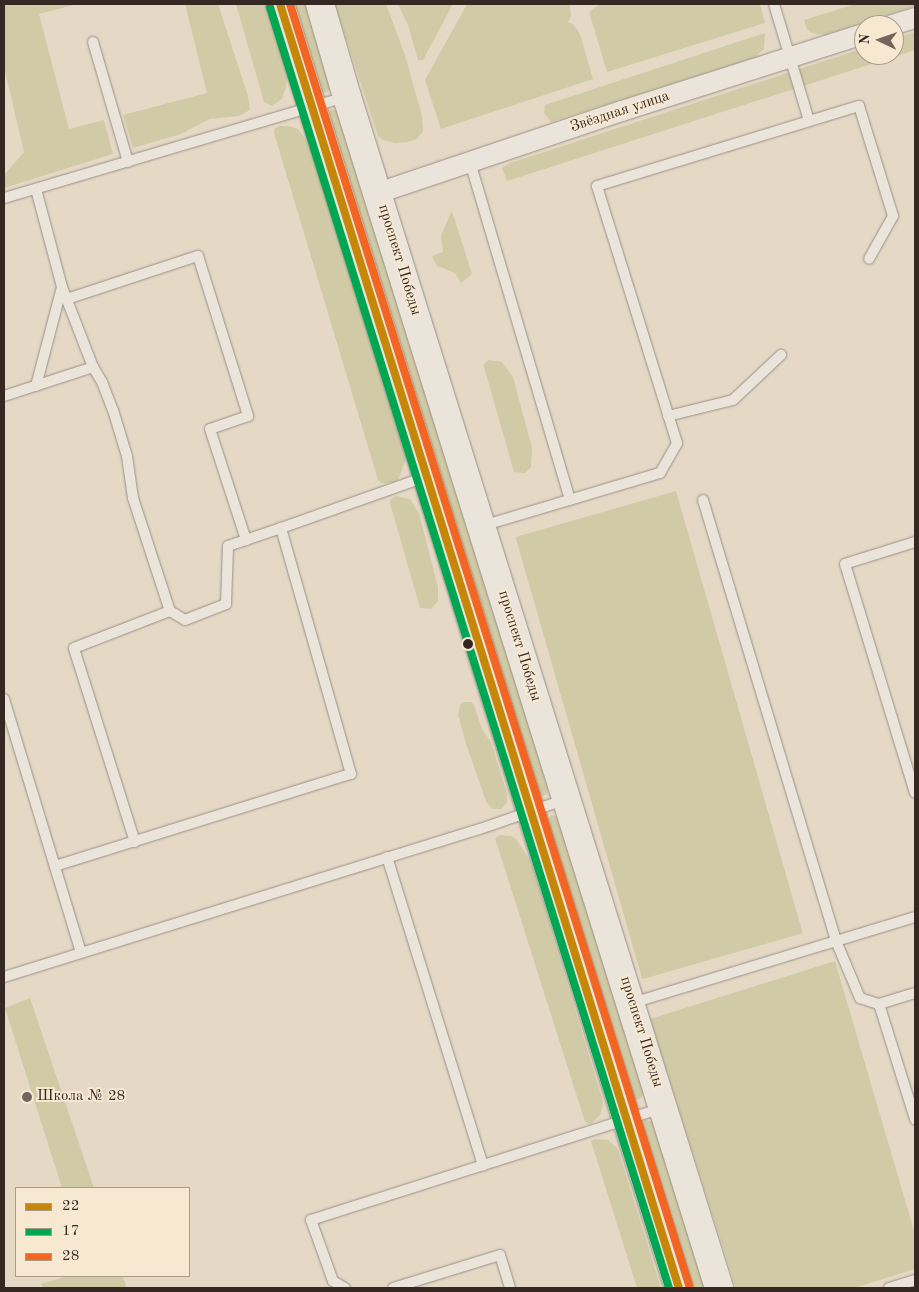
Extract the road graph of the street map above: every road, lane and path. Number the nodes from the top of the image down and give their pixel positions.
1 (280, 4) edge
2 (320, 4) edge
3 (774, 4) edge
4 (854, 37) edge
5 (93, 42) dead end
6 (790, 57) junction
7 (347, 97) junction
8 (311, 108) junction
9 (809, 121) junction
10 (128, 162) junction
11 (470, 162) junction
12 (36, 188) junction
13 (378, 193) junction
14 (4, 198) edge
15 (868, 259) dead end
16 (62, 287) junction
17 (67, 299) junction
18 (781, 355) dead end
19 (93, 367) junction
20 (36, 386) junction
21 (4, 396) edge
22 (668, 416) junction
23 (425, 477) junction
24 (570, 500) junction
25 (702, 500) dead end
26 (481, 526) junction
27 (281, 528) junction
28 (246, 540) junction
29 (915, 542) edge
30 (170, 611) junction
31 (4, 699) edge
32 (915, 793) edge
33 (567, 799) junction
34 (532, 811) junction
35 (135, 842) junction
36 (387, 857) junction
37 (55, 866) junction
38 (915, 917) edge
39 (836, 941) junction
40 (81, 952) junction
41 (4, 977) edge
42 (915, 994) edge
43 (632, 1003) junction
44 (879, 1004) junction
45 (664, 1107) junction
46 (627, 1119) junction
47 (915, 1119) edge
48 (483, 1165) junction
49 (915, 1280) edge
50 (344, 1288) edge
51 (393, 1288) edge
52 (510, 1288) edge
53 (679, 1288) edge
54 (719, 1288) edge
55 (889, 1288) edge

1 - 8 main road
2 - 7 main road, проспект Победы
3 - 6 lane
4 - 6 street, Звёздная улица
5 - 10 lane
6 - 9 lane
6 - 11 street, Звёздная улица
7 - 8 lane
7 - 13 main road, проспект Победы
8 - 10 lane
8 - 23 main road
9 - 15 lane
9 - 22 lane
10 - 12 lane
11 - 13 street, Звёздная улица
11 - 24 lane
12 - 14 lane
12 - 16 lane
13 - 26 main road, проспект Победы
16 - 17 lane
16 - 20 lane
17 - 19 lane
17 - 28 lane
18 - 22 lane
19 - 20 lane
19 - 30 lane
20 - 21 lane
22 - 24 lane
23 - 27 lane
23 - 34 main road
24 - 26 lane
25 - 39 lane
26 - 33 main road, проспект Победы
27 - 28 lane
27 - 35 lane
28 - 30 lane
29 - 32 lane
30 - 35 lane
31 - 37 lane
33 - 34 lane
33 - 43 main road, проспект Победы
34 - 36 lane
34 - 46 main road
35 - 37 lane
36 - 40 lane
36 - 48 lane
37 - 40 lane
38 - 39 lane
39 - 43 lane
39 - 44 lane
40 - 41 lane
42 - 44 lane
43 - 45 main road, проспект Победы
44 - 47 lane
45 - 46 lane
45 - 54 main road, проспект Победы
46 - 48 lane
46 - 53 main road
48 - 50 lane
49 - 55 lane
51 - 52 lane

